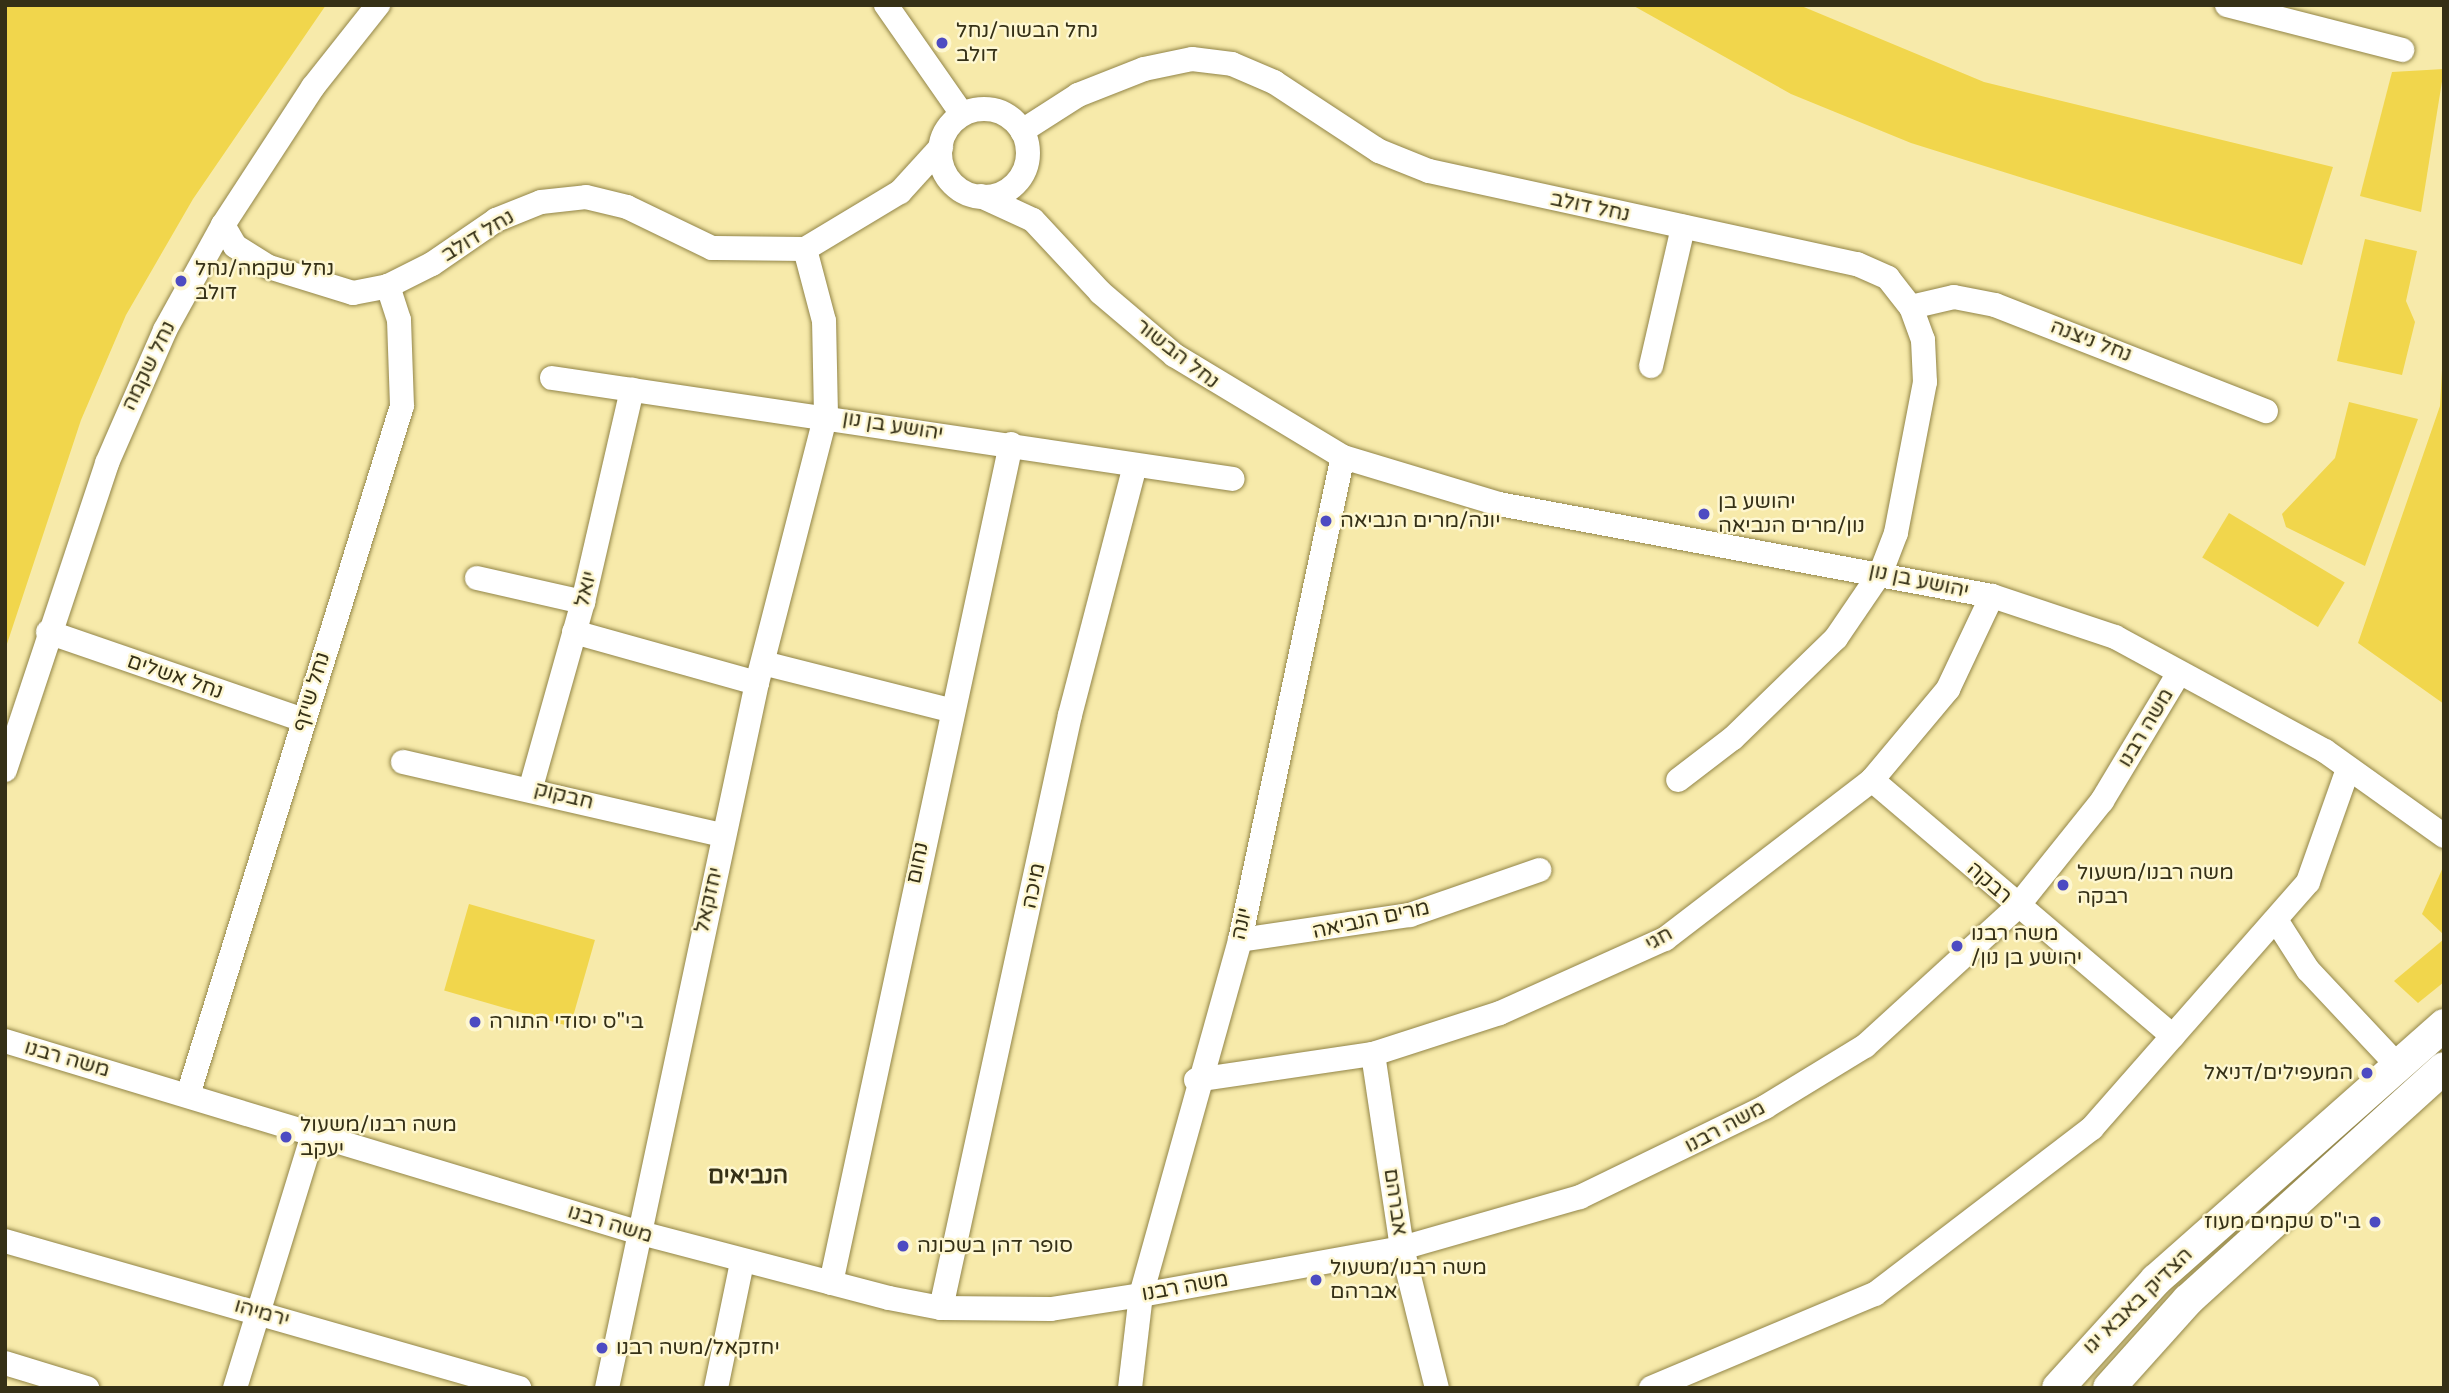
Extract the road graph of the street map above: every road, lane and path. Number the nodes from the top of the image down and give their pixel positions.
1 (378, 5) edge
2 (886, 5) edge
3 (2227, 5) edge
4 (2402, 50) dead end
5 (962, 114) junction
6 (1022, 131) junction
7 (940, 148) junction
8 (1022, 174) junction
9 (956, 186) junction
10 (900, 192) junction
11 (981, 196) junction
12 (1033, 220) junction
13 (223, 225) junction
14 (1683, 227) junction
15 (805, 249) junction
16 (388, 286) junction
17 (1911, 307) junction
18 (1651, 366) dead end
19 (552, 378) dead end
20 (632, 390) junction
21 (2266, 411) dead end
22 (826, 415) junction
23 (1011, 444) junction
24 (1343, 457) junction
25 (1135, 465) junction
26 (1233, 479) dead end
27 (1881, 572) junction
28 (477, 578) dead end
29 (1992, 596) junction
30 (583, 602) junction
31 (48, 632) junction
32 (574, 632) junction
33 (760, 673) junction
34 (2179, 673) junction
35 (950, 710) junction
36 (303, 720) junction
37 (403, 762) dead end
38 (2348, 769) junction
39 (5, 770) edge
40 (1678, 780) dead end
41 (1872, 780) junction
42 (531, 787) junction
43 (723, 835) junction
44 (2444, 836) edge
45 (1539, 870) dead end
46 (2017, 907) junction
47 (2276, 920) junction
48 (1240, 940) junction
49 (2444, 1026) edge
50 (2173, 1036) junction
51 (5, 1041) edge
52 (1373, 1054) junction
53 (2399, 1067) junction
54 (2444, 1068) edge
55 (1196, 1080) junction
56 (188, 1095) junction
57 (313, 1134) junction
58 (637, 1232) junction
59 (5, 1241) edge
60 (1402, 1248) junction
61 (742, 1262) junction
62 (831, 1283) junction
63 (1141, 1295) junction
64 (941, 1308) junction
65 (262, 1313) junction
66 (5, 1363) edge
67 (88, 1388) edge
68 (235, 1388) edge
69 (519, 1388) edge
70 (607, 1388) edge
71 (716, 1388) edge
72 (1130, 1388) edge
73 (1437, 1388) edge
74 (1651, 1388) edge
75 (2058, 1388) edge
76 (2109, 1388) edge

1 - 13 street, נחל שקמה
2 - 5 street
3 - 4 street
5 - 6 street
5 - 7 street
6 - 8 street
6 - 14 street, נחל דולב
7 - 9 street
7 - 10 street
8 - 11 street
8 - 12 street, נחל הבשור
9 - 10 street
9 - 11 street
10 - 15 street
11 - 12 street, נחל הבשור
12 - 24 street, נחל הבשור
13 - 16 street, נחל דולב
13 - 31 street, נחל שקמה
14 - 17 street, נחל דולב
14 - 18 street
15 - 16 street, נחל דולב
15 - 22 street, יחזקאל
16 - 36 street, נחל שיזף
17 - 21 street, נחל ניצנה
17 - 27 street, נחל דולב
19 - 20 street, יהושע בן נון
20 - 22 street, יהושע בן נון
20 - 30 street, יואל
22 - 23 street, יהושע בן נון
22 - 33 street, יחזקאל
23 - 25 street, יהושע בן נון
23 - 35 street, נחום
24 - 27 street, יהושע בן נון
24 - 48 street, יונה
25 - 26 street, יהושע בן נון
25 - 64 street, מיכה
27 - 29 street, יהושע בן נון
27 - 40 street
28 - 30 street
29 - 34 street, יהושע בן נון
29 - 41 street, חגי
30 - 32 street, יואל
31 - 36 street, נחל אשלים
31 - 39 street, נחל שקמה
32 - 33 street
32 - 42 street, יואל
33 - 35 street
33 - 43 street, יחזקאל
34 - 38 street, יהושע בן נון
34 - 46 street, משה רבנו
35 - 62 street, נחום
36 - 56 street, נחל שיזף
37 - 42 street, חבקוק
38 - 44 street, יהושע בן נון
38 - 47 street
41 - 46 street, רבקה
41 - 52 street, חגי
42 - 43 street, חבקוק
43 - 58 street, יחזקאל
45 - 48 street, מרים הנביאה
46 - 50 street, רבקה
46 - 60 street, משה רבנו
47 - 50 street
47 - 53 street
48 - 55 street, יונה
49 - 53 main road, הצדיק באבא יגו
50 - 74 street
51 - 56 street, משה רבנו
52 - 55 street, חגי
52 - 60 street, אברהם
53 - 75 main road, הצדיק באבא יגו
54 - 76 main road, הצדיק באבא יגו
55 - 63 street, יונה
56 - 57 street, משה רבנו
57 - 58 street, משה רבנו
57 - 65 street
58 - 61 street, משה רבנו
58 - 70 street, יחזקאל
59 - 65 street, ירמיהו
60 - 63 street, משה רבנו
60 - 73 street, אברהם
61 - 62 street, משה רבנו
61 - 71 street
62 - 64 street, משה רבנו
63 - 64 street, משה רבנו
63 - 72 street, יונה
65 - 68 street
65 - 69 street, ירמיהו
66 - 67 street

